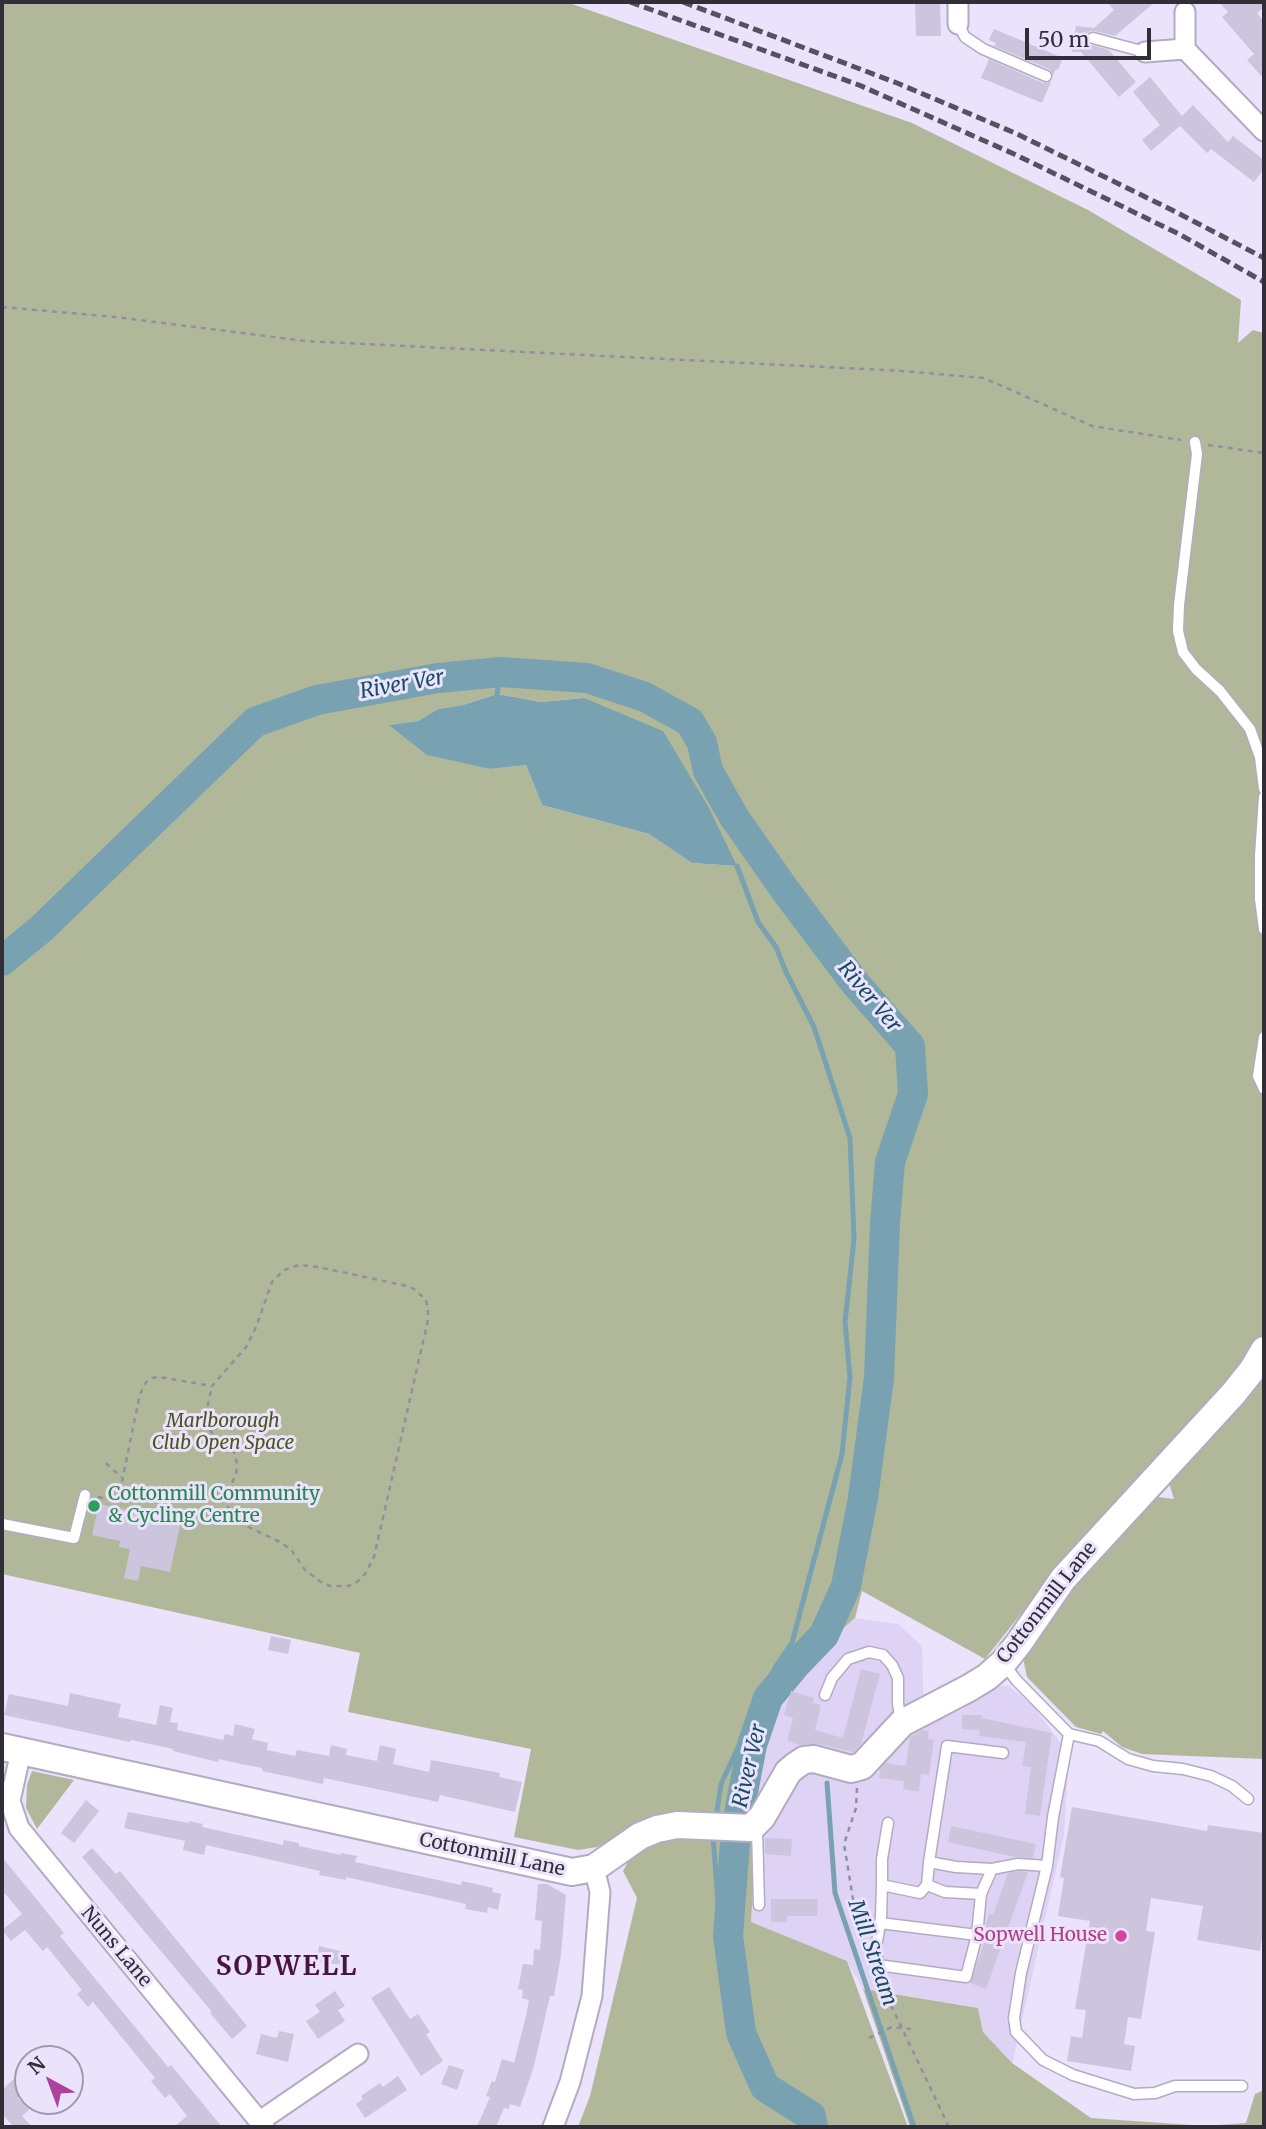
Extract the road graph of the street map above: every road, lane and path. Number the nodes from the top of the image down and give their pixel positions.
1 (958, 2) edge
2 (1184, 7) edge
3 (958, 24) joint
4 (1093, 38) dead end
5 (1185, 48) junction
6 (1145, 52) joint
7 (1046, 76) dead end
8 (1264, 131) edge
9 (2, 307) edge
10 (1195, 442) junction
11 (1264, 453) edge
12 (1264, 789) edge
13 (1264, 797) edge
14 (1264, 929) edge
15 (1264, 1037) edge
16 (1264, 1089) edge
17 (1264, 1350) edge
18 (212, 1386) junction
19 (106, 1462) dead end
20 (122, 1478) junction
21 (85, 1495) joint
22 (2, 1524) edge
23 (1003, 1663) junction
24 (825, 1695) dead end
25 (902, 1723) junction
26 (1069, 1734) junction
27 (11, 1749) edge
28 (1003, 1753) dead end
29 (1248, 1799) dead end
30 (888, 1823) dead end
31 (742, 1826) junction
32 (929, 1862) junction
33 (594, 1867) junction
34 (1047, 1867) junction
35 (992, 1869) junction
36 (882, 1885) junction
37 (927, 1885) junction
38 (981, 1895) junction
39 (759, 1905) dead end
40 (880, 1923) junction
41 (977, 1934) junction
42 (911, 2029) dead end
43 (869, 2038) dead end
44 (358, 2054) dead end
45 (1242, 2086) dead end
46 (262, 2124) edge
47 (553, 2127) edge

1 - 3 street
2 - 5 street
3 - 7 lane
4 - 6 lane
5 - 6 street
5 - 8 street
9 - 10 path
10 - 11 path
10 - 12 lane
13 - 14 lane
15 - 16 lane
17 - 23 street, Cottonmill Lane
18 - 18 path
18 - 20 path
19 - 20 path
20 - 21 path
21 - 22 lane
23 - 25 street, Cottonmill Lane
23 - 26 lane
24 - 25 lane
25 - 31 street, Cottonmill Lane
26 - 29 lane
26 - 34 lane
27 - 33 street, Cottonmill Lane
27 - 46 street, Nuns Lane
28 - 32 lane
30 - 36 lane
31 - 33 street, Cottonmill Lane
31 - 39 lane
32 - 35 lane
32 - 37 lane
33 - 47 street
34 - 35 lane
34 - 45 lane
35 - 38 lane
36 - 37 lane
36 - 40 lane
37 - 38 lane
38 - 41 lane
40 - 41 lane
40 - 41 lane
42 - 43 path
44 - 46 street

